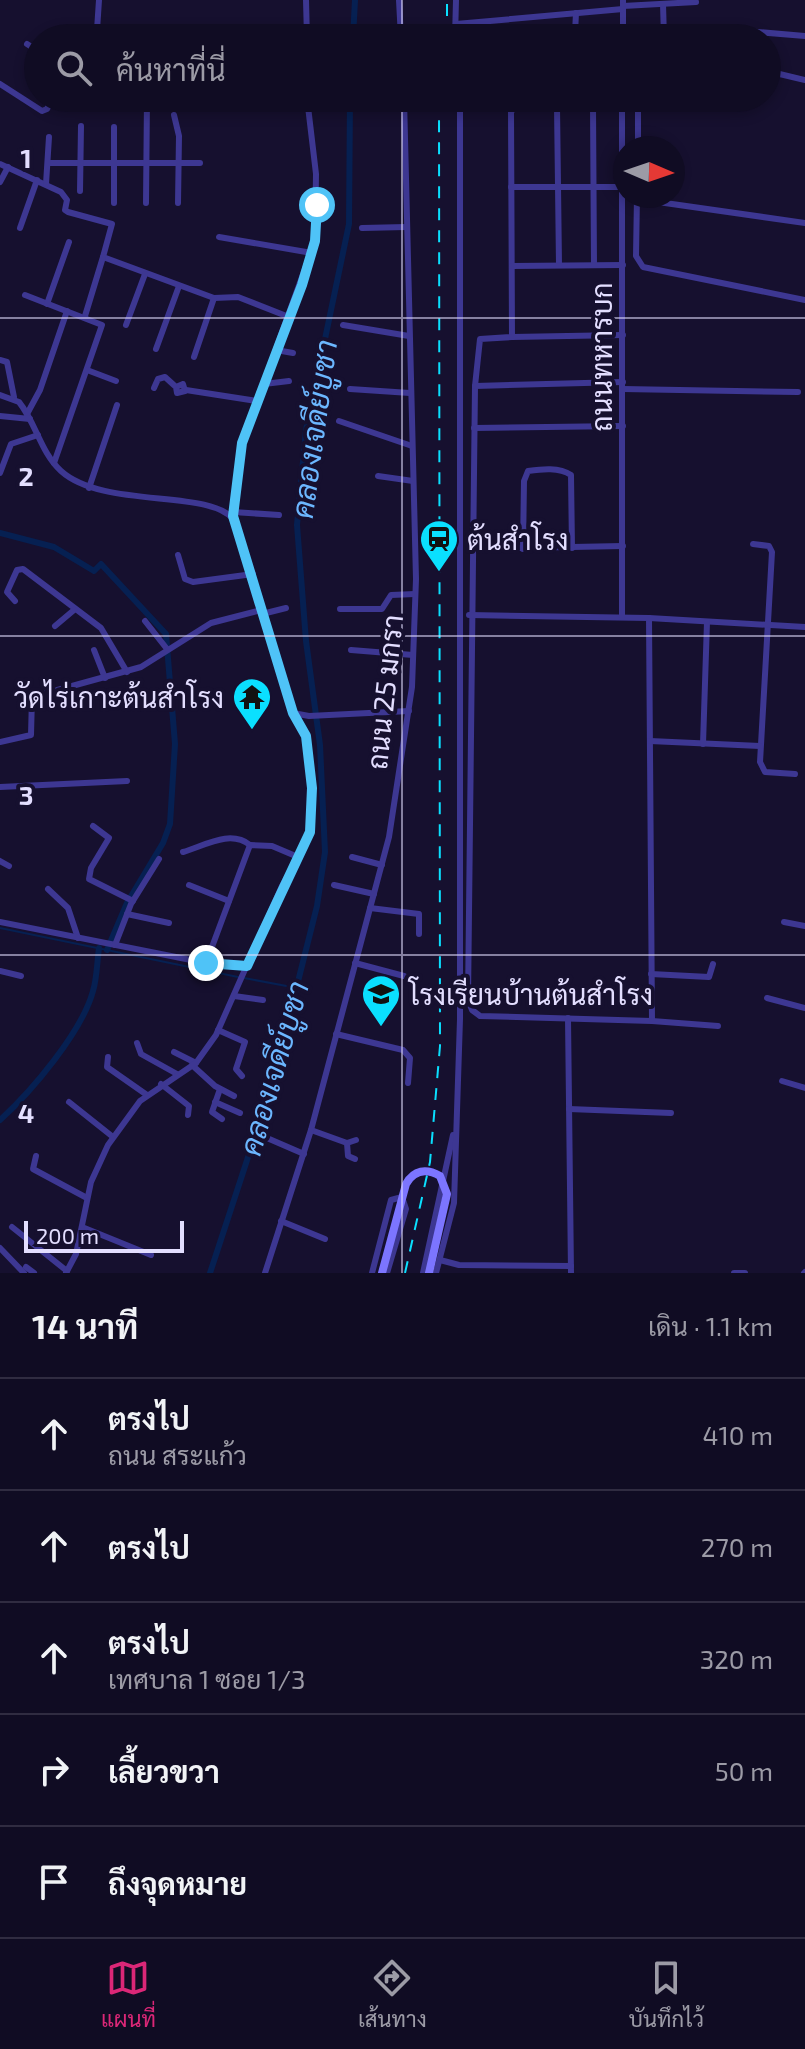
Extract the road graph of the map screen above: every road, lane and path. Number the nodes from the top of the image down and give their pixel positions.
1 (99, 0) edge
2 (306, 0) edge
3 (399, 0) edge
4 (456, 0) edge
5 (696, 2) dead end
6 (663, 4) junction
7 (623, 5) edge
8 (576, 13) junction
9 (97, 24) edge
10 (307, 24) edge
11 (400, 24) edge
12 (456, 24) joint
13 (575, 24) edge
14 (664, 24) edge
15 (781, 34) edge
16 (805, 36) edge
17 (781, 74) edge
18 (805, 80) edge
19 (0, 84) edge
20 (24, 99) edge
21 (147, 112) edge
22 (309, 112) edge
23 (404, 112) edge
24 (460, 112) edge
25 (511, 112) edge
26 (557, 112) edge
27 (593, 112) edge
28 (622, 112) edge
29 (638, 112) edge
30 (174, 115) dead end
31 (81, 126) dead end
32 (114, 127) dead end
33 (622, 136) edge
34 (638, 136) edge
35 (49, 137) dead end
36 (80, 162) junction
37 (114, 162) junction
38 (146, 162) junction
39 (178, 162) junction
40 (48, 163) junction
41 (200, 163) dead end
42 (4, 166) edge
43 (37, 180) junction
44 (0, 182) edge
45 (46, 184) junction
46 (511, 187) junction
47 (559, 187) junction
48 (593, 187) junction
49 (613, 187) edge
50 (80, 191) dead end
51 (114, 203) dead end
52 (146, 203) dead end
53 (178, 203) dead end
54 (685, 205) edge
55 (622, 208) edge
56 (637, 208) edge
57 (805, 223) edge
58 (406, 227) junction
59 (20, 228) dead end
60 (362, 228) dead end
61 (219, 237) dead end
62 (69, 242) dead end
63 (312, 253) junction
64 (103, 257) junction
65 (559, 265) junction
66 (594, 265) junction
67 (623, 265) junction
68 (512, 266) junction
69 (145, 274) junction
70 (179, 286) junction
71 (25, 295) dead end
72 (214, 298) junction
73 (805, 300) edge
74 (47, 304) junction
75 (67, 311) junction
76 (85, 316) junction
77 (289, 317) junction
78 (126, 325) dead end
79 (343, 325) dead end
80 (623, 335) junction
81 (409, 336) junction
82 (512, 337) junction
83 (156, 349) dead end
84 (276, 350) junction
85 (293, 353) dead end
86 (194, 357) dead end
87 (0, 360) edge
88 (87, 370) junction
89 (116, 381) dead end
90 (289, 381) dead end
91 (264, 384) junction
92 (475, 386) junction
93 (623, 386) junction
94 (154, 388) dead end
95 (350, 389) dead end
96 (798, 392) dead end
97 (410, 393) junction
98 (0, 395) edge
99 (14, 397) junction
100 (257, 401) junction
101 (117, 405) dead end
102 (0, 416) edge
103 (29, 417) junction
104 (339, 421) dead end
105 (623, 426) junction
106 (474, 428) junction
107 (38, 435) junction
108 (412, 446) junction
109 (54, 463) junction
110 (0, 473) edge
111 (378, 476) dead end
112 (413, 481) junction
113 (89, 488) junction
114 (279, 515) dead end
115 (233, 516) junction
116 (753, 544) dead end
117 (623, 546) junction
118 (572, 548) junction
119 (471, 549) junction
120 (523, 549) junction
121 (178, 555) dead end
122 (253, 574) junction
123 (415, 594) junction
124 (15, 601) dead end
125 (286, 608) dead end
126 (340, 609) dead end
127 (74, 610) junction
128 (261, 612) junction
129 (462, 614) junction
130 (471, 615) junction
131 (622, 617) junction
132 (649, 618) junction
133 (145, 621) dead end
134 (707, 622) junction
135 (765, 625) junction
136 (55, 626) dead end
137 (805, 627) edge
138 (169, 647) junction
139 (94, 650) dead end
140 (351, 650) dead end
141 (413, 655) junction
142 (127, 672) junction
143 (105, 678) junction
144 (409, 711) junction
145 (293, 713) junction
146 (650, 741) junction
147 (0, 742) edge
148 (703, 744) junction
149 (760, 746) junction
150 (795, 774) dead end
151 (127, 781) dead end
152 (0, 787) edge
153 (93, 826) dead end
154 (250, 845) junction
155 (183, 852) dead end
156 (298, 857) junction
157 (352, 857) dead end
158 (159, 859) dead end
159 (0, 861) edge
160 (382, 865) junction
161 (9, 866) dead end
162 (189, 885) dead end
163 (334, 885) dead end
164 (48, 889) dead end
165 (374, 894) junction
166 (131, 899) junction
167 (229, 901) junction
168 (370, 908) junction
169 (127, 914) junction
170 (0, 922) edge
171 (784, 922) dead end
172 (169, 923) dead end
173 (805, 926) edge
174 (419, 934) dead end
175 (78, 938) junction
176 (112, 945) junction
177 (206, 963) junction
178 (355, 963) junction
179 (713, 964) dead end
180 (246, 968) junction
181 (0, 971) edge
182 (651, 974) junction
183 (21, 976) dead end
184 (404, 976) dead end
185 (234, 996) junction
186 (767, 998) dead end
187 (263, 1000) dead end
188 (805, 1008) edge
189 (568, 1018) junction
190 (652, 1021) junction
191 (718, 1026) dead end
192 (218, 1030) junction
193 (336, 1034) junction
194 (137, 1043) dead end
195 (108, 1057) dead end
196 (194, 1064) junction
197 (166, 1068) junction
198 (177, 1074) junction
199 (242, 1076) dead end
200 (782, 1081) dead end
201 (408, 1083) dead end
202 (161, 1084) junction
203 (805, 1088) edge
204 (220, 1089) junction
205 (147, 1095) junction
206 (234, 1096) dead end
207 (69, 1102) dead end
208 (215, 1102) junction
209 (569, 1109) junction
210 (456, 1111) junction
211 (240, 1113) dead end
212 (671, 1113) dead end
213 (188, 1115) dead end
214 (222, 1119) dead end
215 (311, 1130) junction
216 (113, 1137) junction
217 (267, 1138) dead end
218 (356, 1140) dead end
219 (347, 1143) junction
220 (304, 1154) junction
221 (36, 1156) dead end
222 (355, 1159) dead end
223 (87, 1198) junction
224 (281, 1221) junction
225 (12, 1227) dead end
226 (82, 1227) junction
227 (325, 1239) dead end
228 (0, 1248) edge
229 (151, 1255) dead end
230 (440, 1260) junction
231 (503, 1269) edge
232 (571, 1269) edge
233 (25, 1270) edge
234 (66, 1272) edge
235 (34, 1273) edge
236 (265, 1273) edge
237 (372, 1273) edge
238 (384, 1273) edge
239 (423, 1273) edge
240 (429, 1273) edge
241 (436, 1273) edge
242 (734, 1273) edge
243 (745, 1273) edge

1 - 9 street
2 - 10 street
3 - 11 street
4 - 12 street
5 - 6 street
6 - 7 street
6 - 14 street
7 - 8 street
8 - 12 street
8 - 13 street
15 - 16 street
17 - 18 street
19 - 20 street
21 - 38 street
22 - 63 street
23 - 58 street, ถนน 25 มกรา
24 - 129 street
25 - 46 street
26 - 47 street
27 - 48 street
28 - 33 street, ถนนทหารบก
29 - 34 street
30 - 39 street
31 - 36 street
32 - 37 street
35 - 40 street
36 - 37 street
36 - 40 street
36 - 50 street
37 - 38 street
37 - 51 street
38 - 39 street
38 - 52 street
39 - 41 street
39 - 53 street
40 - 45 street
42 - 43 street
42 - 44 street
43 - 45 street
43 - 59 street
45 - 64 street
46 - 47 street
46 - 68 street
47 - 48 street
47 - 65 street
48 - 49 street
48 - 66 street
54 - 57 street
55 - 67 street, ถนนทหารบก
56 - 73 street
58 - 60 street
58 - 81 street, ถนน 25 มกรา
61 - 63 street
62 - 74 street
63 - 77 street
64 - 69 street
64 - 76 street
65 - 66 street
65 - 68 street
66 - 67 street
67 - 80 street, ถนนทหารบก
68 - 82 street
69 - 70 street
69 - 78 street
70 - 72 street
70 - 83 street
71 - 74 street
72 - 77 street
72 - 86 street
74 - 75 street
75 - 76 street
75 - 103 street
76 - 88 street
77 - 84 street
79 - 81 street
80 - 82 street
80 - 93 street, ถนนทหารบก
81 - 97 street, ถนน 25 มกรา
82 - 92 street
84 - 85 street
84 - 91 street
87 - 99 street
88 - 89 street
88 - 109 street
90 - 91 street
91 - 100 street
92 - 93 street
92 - 106 street
93 - 96 street
93 - 105 street, ถนนทหารบก
94 - 100 street
95 - 97 street
97 - 108 street, ถนน 25 มกรา
98 - 99 street
99 - 103 street
100 - 115 street
101 - 113 street
102 - 103 street
103 - 107 street
104 - 108 street
105 - 106 street
105 - 117 street, ถนนทหารบก
106 - 119 street
107 - 109 street
107 - 110 street
108 - 112 street, ถนน 25 มกรา
109 - 113 street
111 - 112 street
112 - 123 street, ถนน 25 มกรา
113 - 115 street
114 - 115 street
115 - 122 street
116 - 135 street
117 - 118 street
117 - 131 street, ถนนทหารบก
118 - 120 street
118 - 120 street
119 - 120 street
119 - 130 street
121 - 122 street
122 - 128 street
123 - 126 street
123 - 141 street, ถนน 25 มกรา
124 - 127 street
125 - 128 street
127 - 136 street
127 - 142 street
128 - 138 street
128 - 145 street
129 - 130 street
129 - 210 street
130 - 131 street
130 - 189 street
131 - 132 street
132 - 134 street
132 - 146 street
133 - 138 street
134 - 135 street
134 - 148 street
135 - 137 street
135 - 149 street
138 - 142 street
139 - 143 street
140 - 141 street
141 - 144 street, ถนน 25 มกรา
142 - 143 street
143 - 147 street
144 - 145 street
144 - 160 street, ถนน 25 มกรา
145 - 156 street
146 - 148 street
146 - 182 street
148 - 149 street
149 - 150 street
151 - 152 street
153 - 166 street
154 - 155 street
154 - 156 street
154 - 167 street
156 - 180 street
157 - 160 street
158 - 166 street
159 - 161 street
160 - 165 street, ถนน 25 มกรา
162 - 167 street
163 - 165 street
164 - 175 street
165 - 168 street, ถนน 25 มกรา
166 - 169 street
167 - 177 street
168 - 174 street
168 - 178 street, ถนน 25 มกรา
169 - 172 street
169 - 176 street
170 - 175 street
171 - 173 street
175 - 176 street
176 - 177 street
177 - 180 street
178 - 184 street
178 - 193 street, ถนน 25 มกรา
179 - 182 street
180 - 185 street
181 - 183 street
182 - 190 street
185 - 187 street
185 - 192 street
186 - 188 street
189 - 190 street
189 - 209 street
190 - 191 street
192 - 196 street
192 - 199 street
193 - 201 street
193 - 215 street, ถนน 25 มกรา
194 - 197 street
195 - 205 street
196 - 197 street
196 - 198 street
196 - 204 street
197 - 198 street
198 - 202 street
200 - 203 street
202 - 205 street
202 - 213 street
204 - 206 street
204 - 208 street
205 - 216 street
207 - 216 street
208 - 211 street
208 - 214 street
209 - 212 street
209 - 232 street
210 - 230 street
210 - 239 street
215 - 219 street
215 - 220 street, ถนน 25 มกรา
216 - 223 street
217 - 220 street
218 - 219 street
219 - 222 street
220 - 224 street, ถนน 25 มกรา
221 - 223 street
223 - 226 street
224 - 227 street
224 - 236 street, ถนน 25 มกรา
225 - 234 street
226 - 229 street
226 - 234 street
228 - 233 street
230 - 231 street
230 - 241 street
231 - 232 street
233 - 235 street
237 - 238 street
238 - 240 street, bridge
242 - 243 street

